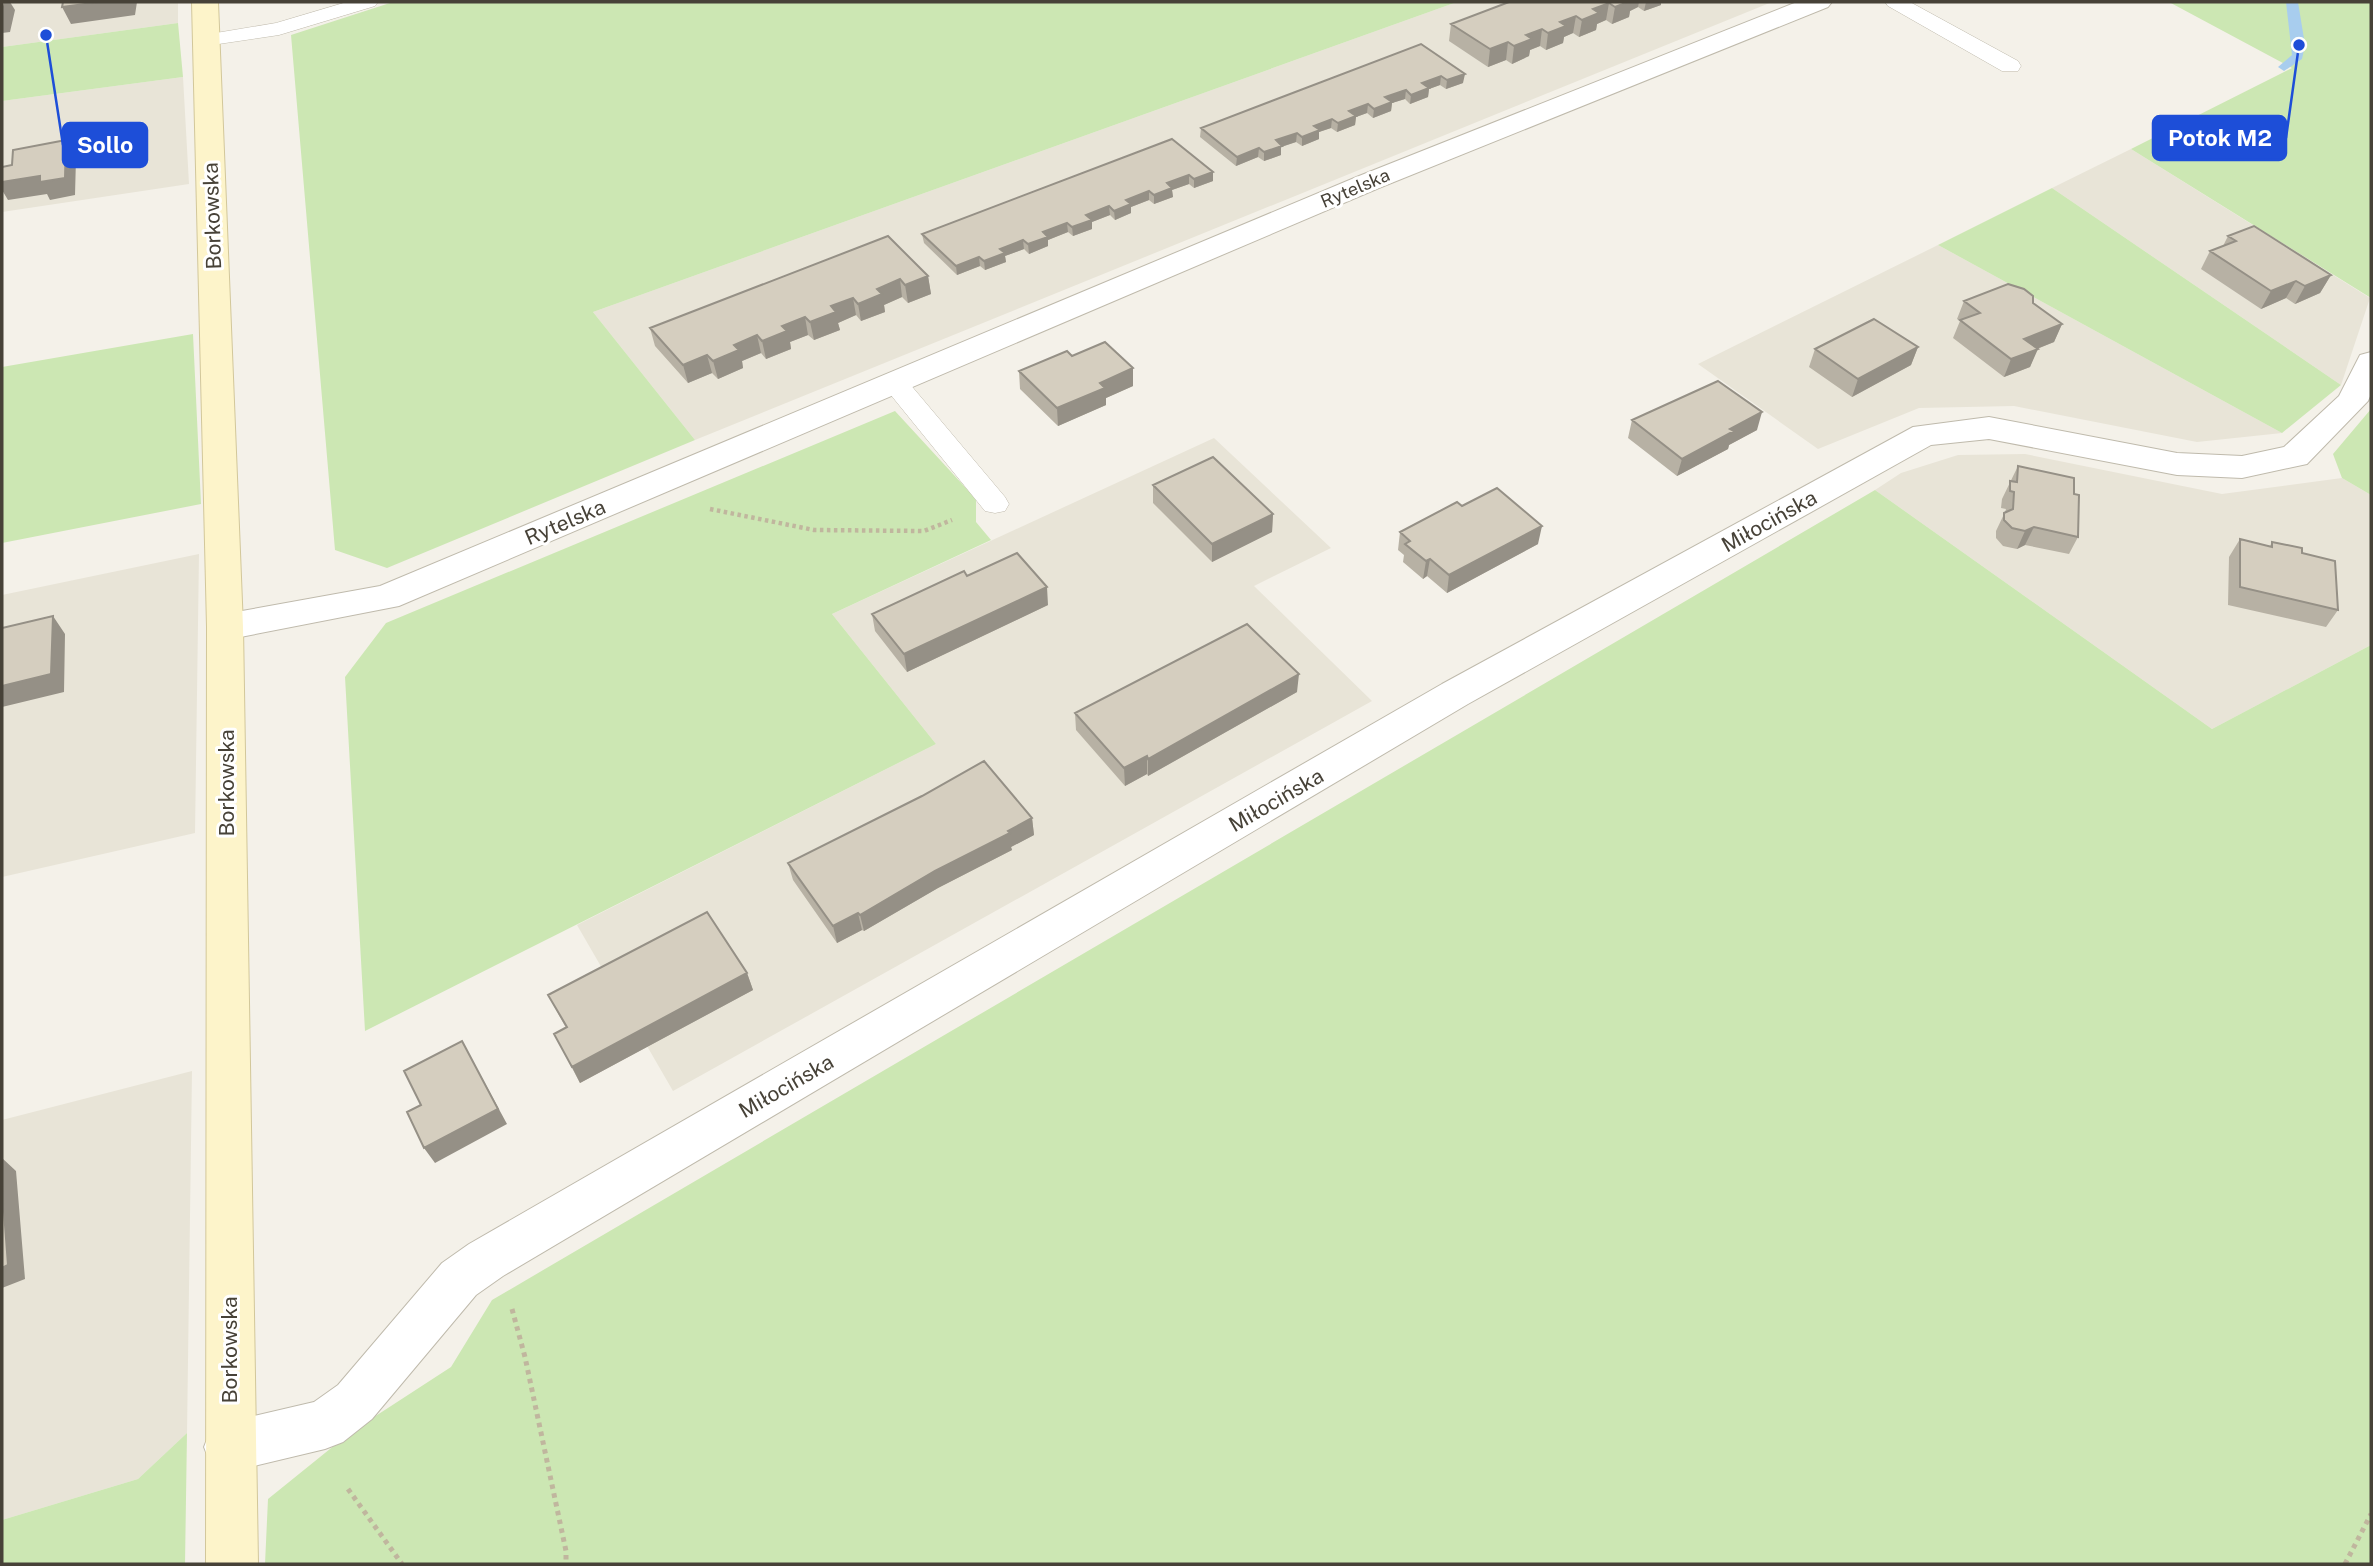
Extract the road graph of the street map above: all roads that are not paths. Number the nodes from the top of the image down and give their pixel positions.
1 (205, 2) edge
2 (368, 2) edge
3 (1819, 2) edge
4 (1895, 2) edge
5 (205, 40) junction
6 (2010, 66) dead end
7 (2371, 362) edge
8 (895, 383) junction
9 (995, 504) road end
10 (225, 627) junction
11 (229, 1447) junction
12 (232, 1564) edge

1 - 5 street, Borkowska
2 - 5 lane
3 - 8 street, Rytelska
4 - 6 lane
5 - 10 street, Borkowska
7 - 11 street, Miłocińska
8 - 9 lane
8 - 10 street, Rytelska
10 - 11 street, Borkowska
11 - 12 street, Borkowska

